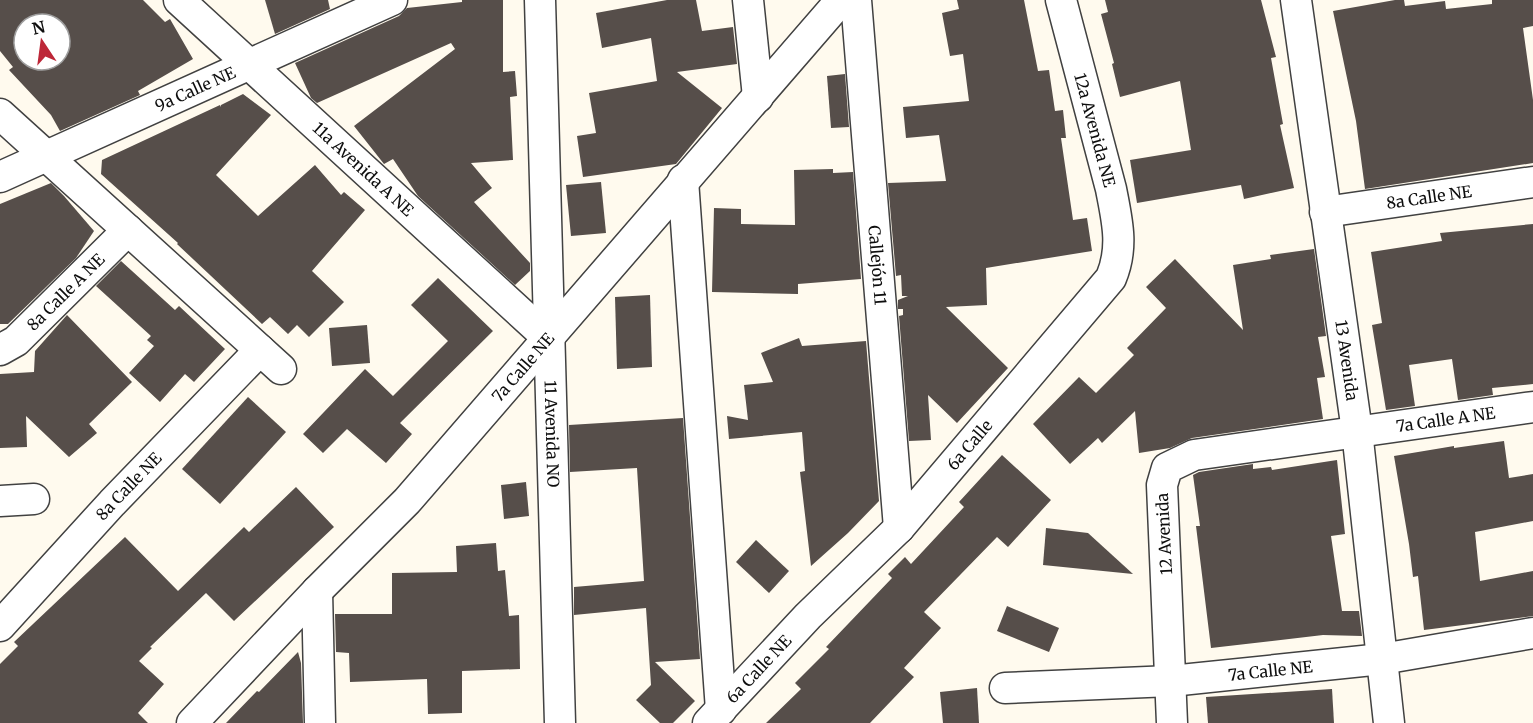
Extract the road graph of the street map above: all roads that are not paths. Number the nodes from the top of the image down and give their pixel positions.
1 (179, 0) edge
2 (392, 0) edge
3 (540, 0) edge
4 (748, 0) edge
5 (841, 0) edge
6 (856, 0) edge
7 (1061, 0) edge
8 (1304, 1) edge
9 (342, 11) edge
10 (251, 64) junction
11 (758, 98) junction
12 (0, 114) edge
13 (46, 156) junction
14 (0, 177) edge
15 (684, 180) junction
16 (1533, 182) edge
17 (1325, 212) junction
18 (128, 230) junction
19 (1118, 261) joint
20 (548, 338) junction
21 (0, 350) edge
22 (1533, 407) edge
23 (1357, 431) junction
24 (34, 499) dead end
25 (0, 501) edge
26 (899, 528) junction
27 (317, 591) junction
28 (808, 616) joint
29 (0, 626) edge
30 (1533, 633) edge
31 (1382, 659) junction
32 (1171, 681) junction
33 (1005, 688) dead end
34 (714, 716) edge
35 (192, 723) edge
36 (320, 723) edge
37 (560, 723) edge
38 (1172, 723) edge
39 (1389, 723) edge

1 - 10 street, 11a Avenida A NE
2 - 9 street, 9a Calle NE
3 - 20 street, 11 Avenida NO
4 - 11 street
5 - 11 street, 7a Calle NE
6 - 26 street, Callejón 11
7 - 19 street, 12a Avenida NE
8 - 17 street, 13 Avenida
9 - 10 street, 9a Calle NE
10 - 13 street, 9a Calle NE
10 - 20 street, 11a Avenida A NE
11 - 15 street, 7a Calle NE
12 - 13 street
13 - 14 street, 9a Calle NE
13 - 18 street
15 - 20 street, 7a Calle NE
15 - 34 street
16 - 17 street, 8a Calle NE
17 - 23 street, 13 Avenida
18 - 21 street, 8a Calle A NE
18 - 29 street, 8a Calle NE
19 - 26 street, 6a Calle
20 - 27 street, 7a Calle NE
20 - 37 street, 11 Avenida NO
22 - 23 street, 7a Calle A NE
23 - 31 street, 13 Avenida
23 - 32 street, 12 Avenida
24 - 25 street
26 - 28 street, 6a Calle
27 - 35 street, 7a Calle NE
27 - 36 street
28 - 34 street, 6a Calle NE
30 - 31 street, 7a Calle NE
31 - 32 street, 7a Calle NE
31 - 39 street, 13 Avenida
32 - 33 street, 7a Calle NE
32 - 38 street, 12 Avenida

